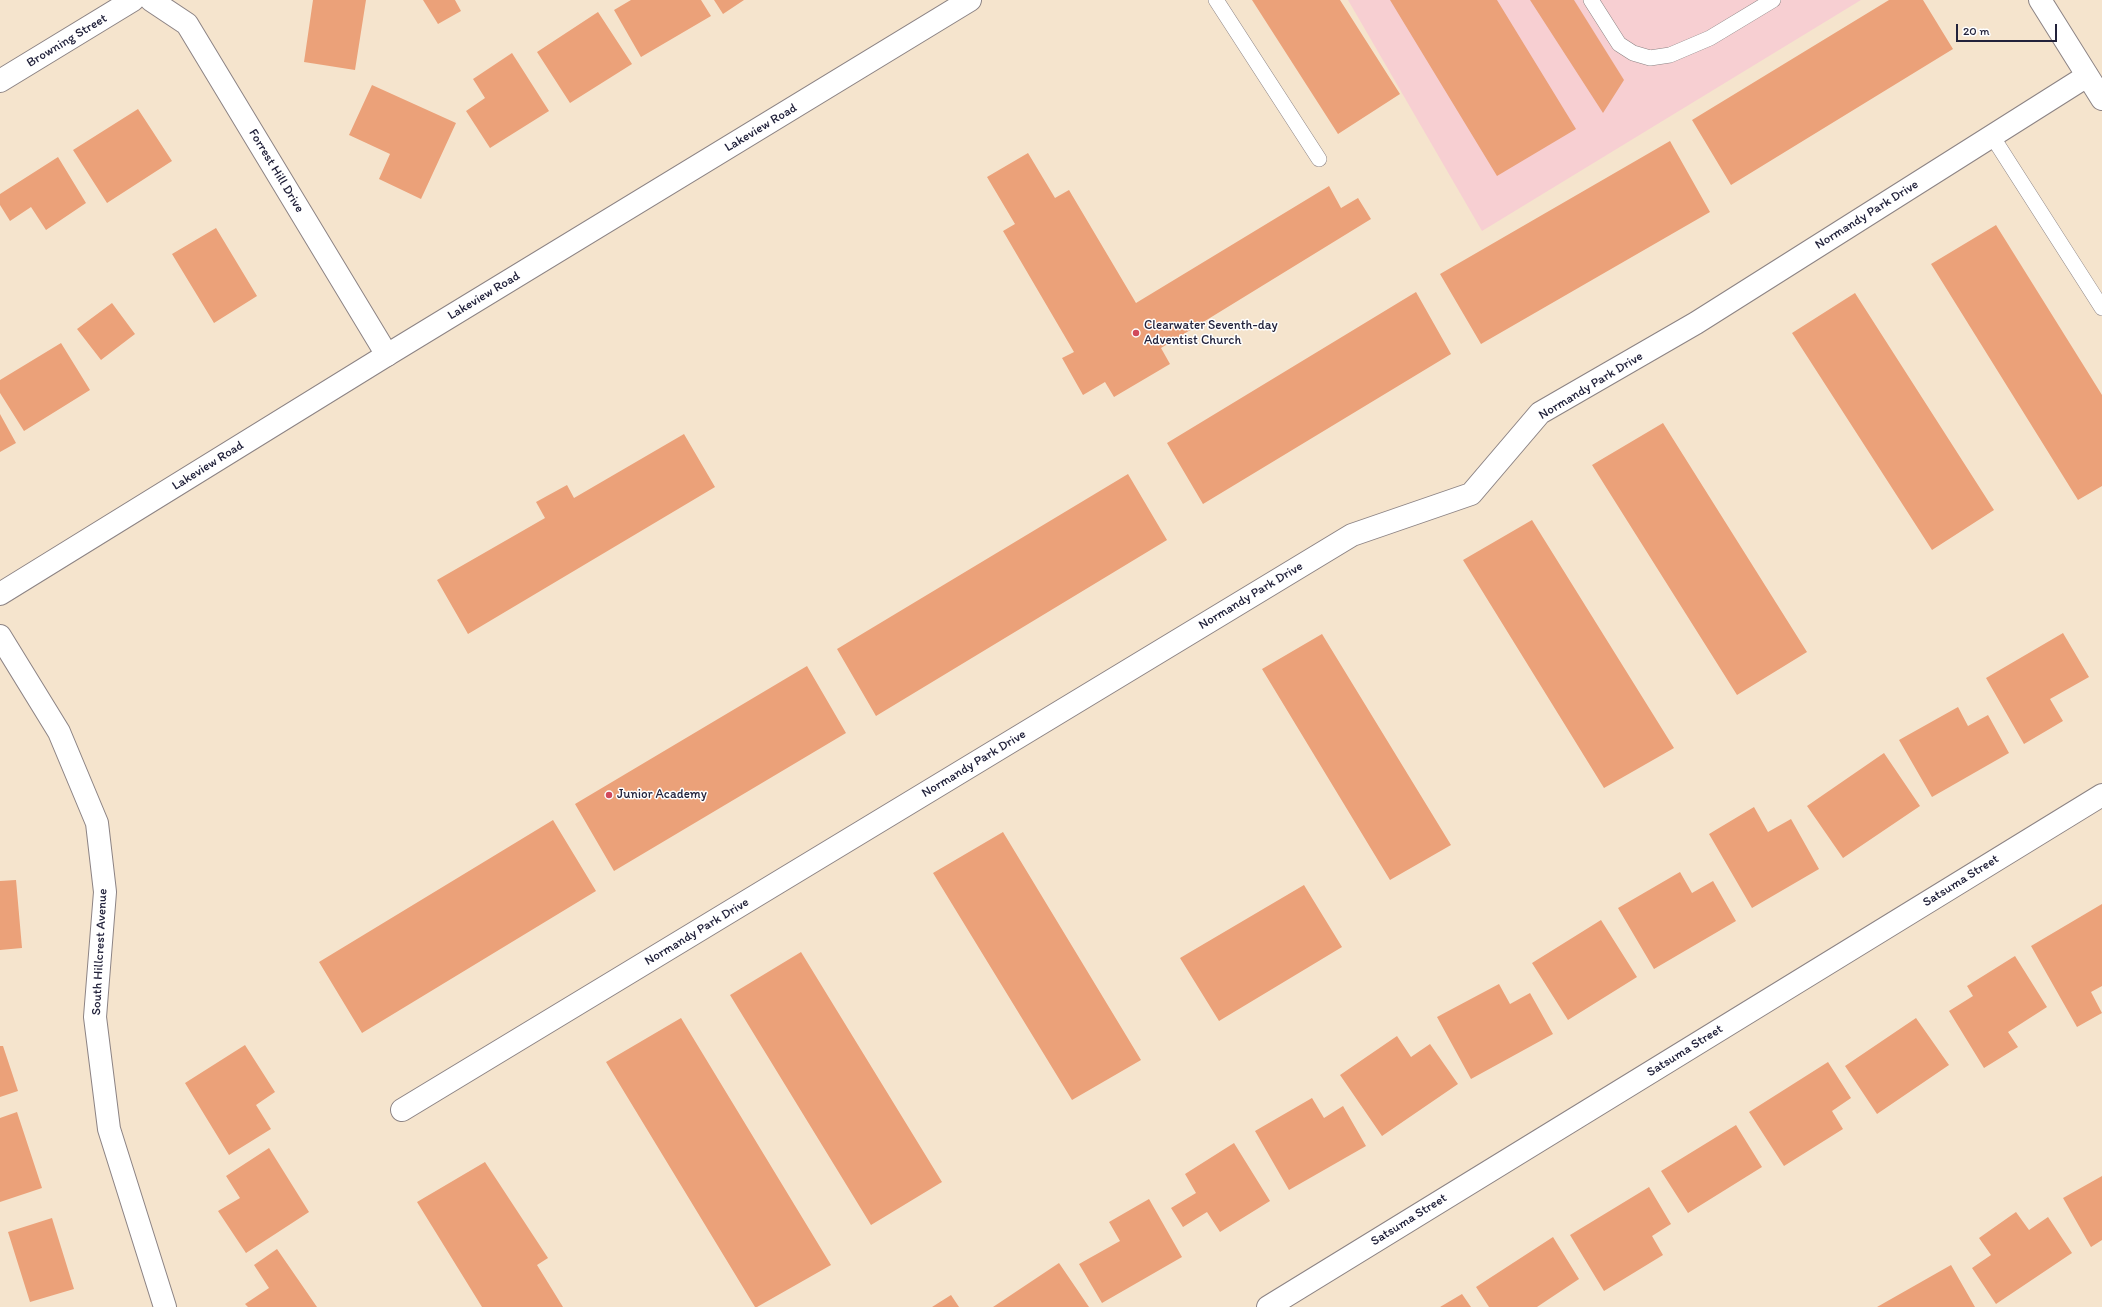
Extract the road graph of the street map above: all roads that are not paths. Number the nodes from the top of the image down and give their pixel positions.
1 (133, 0) edge
2 (151, 0) edge
3 (970, 0) edge
4 (1216, 0) edge
5 (1591, 0) edge
6 (1772, 0) edge
7 (2040, 0) edge
8 (2087, 76) junction
9 (0, 82) edge
10 (2102, 99) edge
11 (1992, 136) junction
12 (1319, 159) dead end
13 (2102, 308) edge
14 (387, 355) junction
15 (0, 594) edge
16 (0, 636) edge
17 (2102, 795) edge
18 (402, 1110) dead end
19 (164, 1307) edge
20 (1268, 1307) edge

1 - 9 street, Browning Street
2 - 14 street, Forrest Hill Drive
3 - 14 street, Lakeview Road
4 - 12 lane
5 - 6 lane
7 - 8 street
8 - 10 street
8 - 11 street, Normandy Park Drive
11 - 13 lane
11 - 18 street, Normandy Park Drive
14 - 15 street, Lakeview Road
16 - 19 street, South Hillcrest Avenue
17 - 20 street, Satsuma Street

